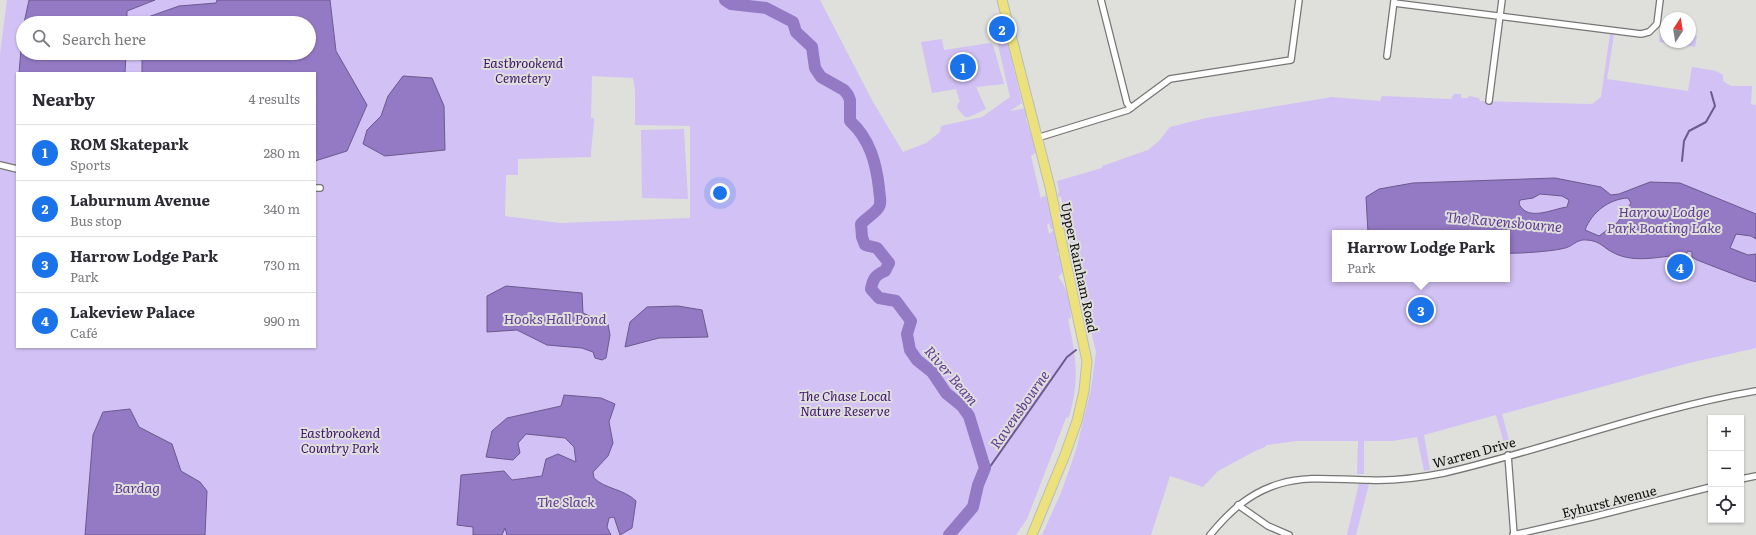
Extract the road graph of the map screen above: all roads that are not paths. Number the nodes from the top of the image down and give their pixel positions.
1 (1002, 0) edge
2 (1102, 0) edge
3 (1299, 0) edge
4 (1502, 0) edge
5 (1660, 0) edge
6 (1394, 1) edge
7 (1500, 16) junction
8 (1387, 56) dead end
9 (1489, 101) dead end
10 (1131, 108) junction
11 (1037, 138) junction
12 (0, 165) edge
13 (16, 169) edge
14 (1756, 391) edge
15 (1508, 455) junction
16 (1756, 476) edge
17 (1744, 479) edge
18 (1708, 488) edge
19 (1238, 505) junction
20 (1032, 535) edge
21 (1210, 535) edge
22 (1289, 535) edge
23 (1514, 535) edge

1 - 11 main road, Upper Rainham Road
2 - 10 street
3 - 10 street
4 - 7 street
5 - 7 street
6 - 7 street
6 - 8 street
7 - 9 street
10 - 11 street
11 - 20 main road, Upper Rainham Road
12 - 13 street
14 - 15 street, Warren Drive
15 - 19 street, Warren Drive
15 - 23 street
16 - 17 street
18 - 23 street, Eyhurst Avenue
19 - 21 street, Warren Drive
19 - 22 street

